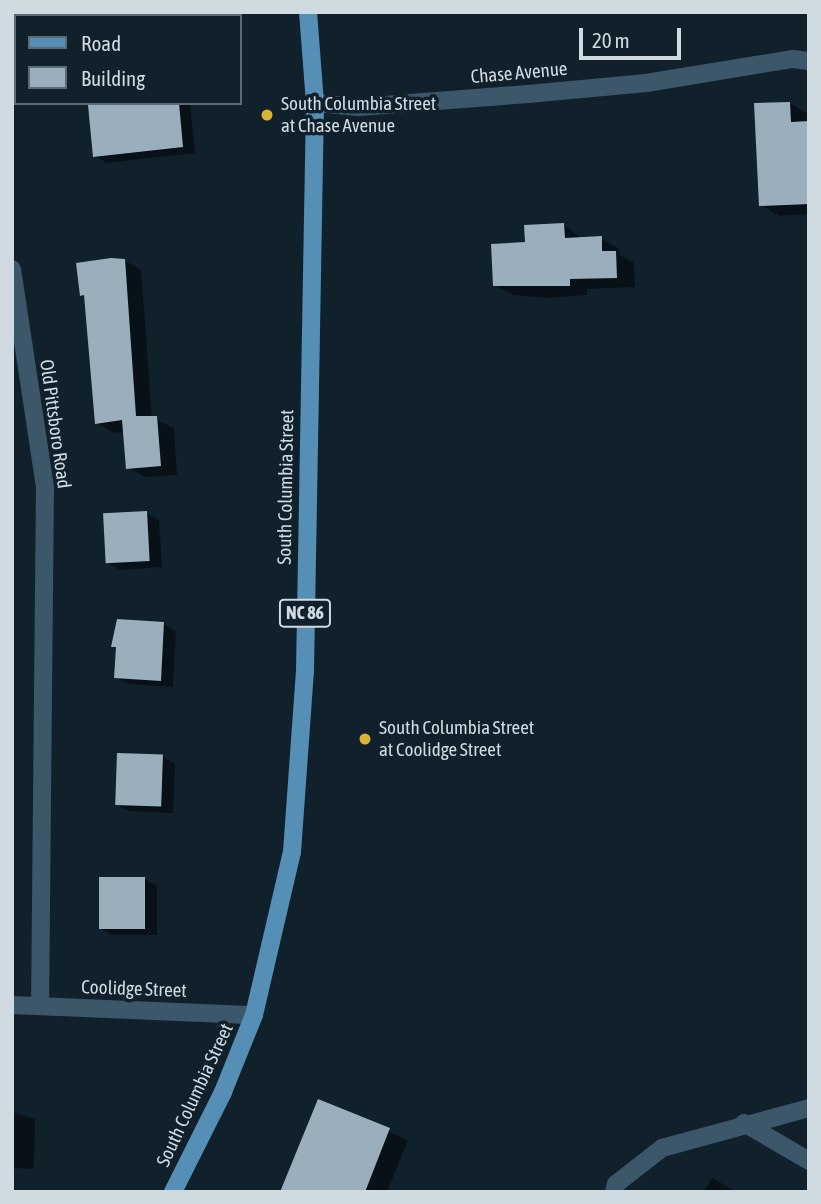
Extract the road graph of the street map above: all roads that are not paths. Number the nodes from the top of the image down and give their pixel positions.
1 (308, 12) edge
2 (809, 61) edge
3 (315, 103) junction
4 (12, 269) edge
5 (16, 333) edge
6 (12, 1005) edge
7 (40, 1006) junction
8 (254, 1016) junction
9 (809, 1108) edge
10 (744, 1123) junction
11 (809, 1161) edge
12 (173, 1192) edge
13 (614, 1192) edge

1 - 3 main road, South Columbia Street / NC 86
2 - 3 street, Chase Avenue
3 - 8 main road, South Columbia Street / NC 86
4 - 5 street, Old Pittsboro Road
5 - 7 street, Old Pittsboro Road
6 - 7 street, Coolidge Street
7 - 8 street, Coolidge Street
8 - 12 main road, South Columbia Street / NC 86
9 - 10 street
10 - 11 street
10 - 13 street

